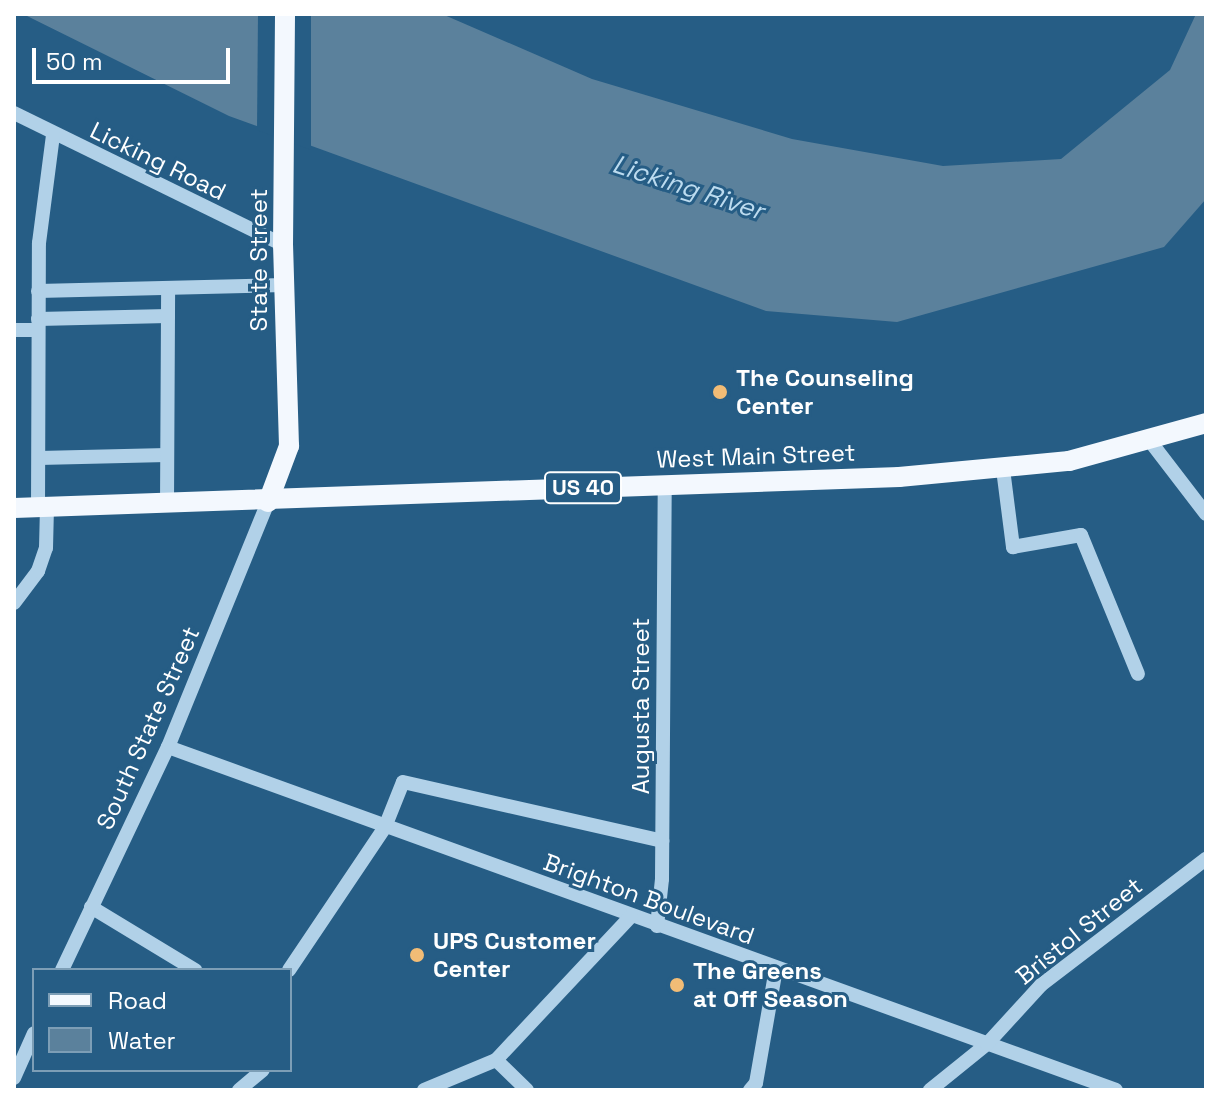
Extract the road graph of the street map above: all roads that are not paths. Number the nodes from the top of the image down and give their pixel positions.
1 (285, 14) edge
2 (14, 113) edge
3 (53, 135) junction
4 (283, 245) junction
5 (284, 285) junction
6 (168, 289) junction
7 (38, 291) junction
8 (168, 316) junction
9 (38, 324) junction
10 (14, 330) edge
11 (1204, 429) edge
12 (1150, 441) junction
13 (167, 455) junction
14 (39, 458) junction
15 (1003, 469) junction
16 (665, 486) junction
17 (268, 502) junction
18 (167, 504) junction
19 (14, 508) edge
20 (43, 508) junction
21 (1206, 514) edge
22 (14, 603) edge
23 (1138, 674) dead end
24 (168, 747) junction
25 (385, 827) junction
26 (662, 841) junction
27 (1206, 859) edge
28 (91, 907) junction
29 (631, 916) junction
30 (657, 926) junction
31 (63, 968) edge
32 (192, 968) edge
33 (290, 968) edge
34 (776, 968) junction
35 (32, 1038) edge
36 (987, 1044) junction
37 (496, 1060) junction
38 (261, 1072) edge
39 (14, 1078) edge
40 (239, 1090) edge
41 (424, 1090) edge
42 (527, 1090) edge
43 (750, 1090) edge
44 (930, 1090) edge
45 (1116, 1090) edge

1 - 4 main road, State Street
2 - 3 street, Licking Road
3 - 4 street, Licking Road
3 - 7 street
4 - 5 main road, State Street
5 - 6 street
5 - 17 main road, State Street
6 - 7 street
6 - 8 street
7 - 9 street
8 - 9 street
8 - 13 street
9 - 10 street
9 - 14 street
11 - 12 main road, West Main Street / US 40
12 - 15 main road, West Main Street / US 40
12 - 21 street
13 - 14 street
13 - 18 street
14 - 20 street
15 - 16 main road, West Main Street / US 40
15 - 23 street
16 - 17 main road, West Main Street / US 40
16 - 26 street, Augusta Street
17 - 18 main road, West Main Street / US 40
17 - 24 street, South State Street
18 - 20 main road, West Main Street / US 40
19 - 20 main road, West Main Street / US 40
20 - 22 street
24 - 25 street, Brighton Boulevard
24 - 28 street, South State Street
25 - 26 street
25 - 29 street, Brighton Boulevard
25 - 33 street
26 - 30 street, Augusta Street
27 - 36 street, Bristol Street
28 - 31 street, South State Street
28 - 32 street
29 - 30 street, Brighton Boulevard
29 - 37 street
30 - 34 street, Brighton Boulevard
34 - 36 street, Brighton Boulevard
34 - 43 street
35 - 39 street
36 - 44 street, Bristol Street
36 - 45 street, Brighton Boulevard
37 - 41 street
37 - 42 street
38 - 40 street

